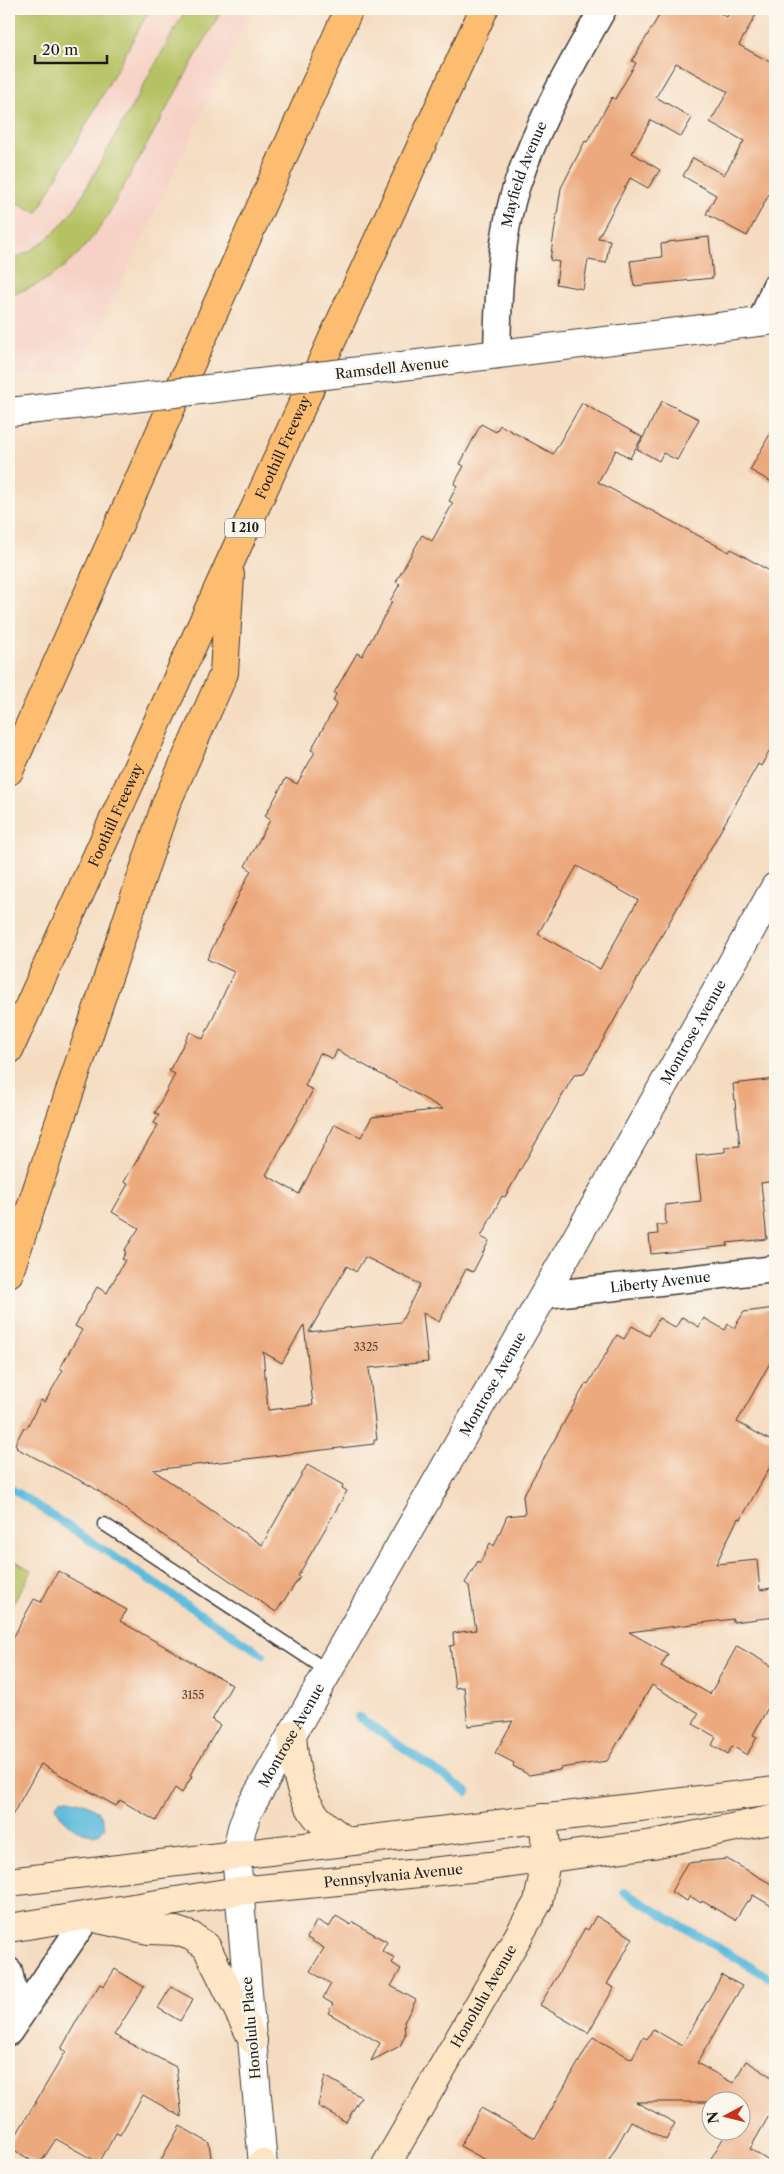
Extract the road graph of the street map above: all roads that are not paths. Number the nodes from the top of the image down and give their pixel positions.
1 (349, 9) edge
2 (484, 9) edge
3 (603, 9) edge
4 (775, 287) edge
5 (768, 321) edge
6 (497, 355) junction
7 (9, 412) edge
8 (232, 558) junction
9 (9, 771) edge
10 (775, 887) edge
11 (9, 1050) edge
12 (775, 1269) edge
13 (9, 1273) edge
14 (545, 1295) junction
15 (104, 1524) dead end
16 (328, 1671) junction
17 (292, 1734) junction
18 (775, 1791) edge
19 (543, 1818) junction
20 (775, 1820) edge
21 (345, 1840) junction
22 (236, 1854) junction
23 (547, 1857) junction
24 (9, 1882) edge
25 (238, 1891) junction
26 (88, 1916) junction
27 (9, 1928) edge
28 (9, 1970) edge
29 (11, 2029) edge
30 (253, 2040) junction
31 (262, 2165) edge
32 (386, 2165) edge

1 - 9 highway
2 - 8 highway, Foothill Freeway / I 210
3 - 6 street, Mayfield Avenue
4 - 5 street
5 - 6 street, Ramsdell Avenue
6 - 7 street, Ramsdell Avenue, bridge
8 - 11 highway, Foothill Freeway / I 210
8 - 13 highway
10 - 14 street, Montrose Avenue
12 - 14 street, Liberty Avenue
14 - 16 street, Montrose Avenue
15 - 16 lane
16 - 17 street, Montrose Avenue
17 - 21 main road
17 - 22 street, Montrose Avenue
18 - 19 main road
19 - 21 main road
19 - 23 main road, Honolulu Avenue
20 - 23 main road, Pennsylvania Avenue
21 - 22 main road
22 - 24 main road
22 - 25 street, Montrose Avenue
23 - 25 main road, Pennsylvania Avenue
23 - 32 main road, Honolulu Avenue
25 - 26 main road, Pennsylvania Avenue
25 - 30 street, Honolulu Place
26 - 27 main road, Pennsylvania Avenue
26 - 29 street
26 - 30 main road
28 - 29 street
30 - 31 street, Honolulu Place

